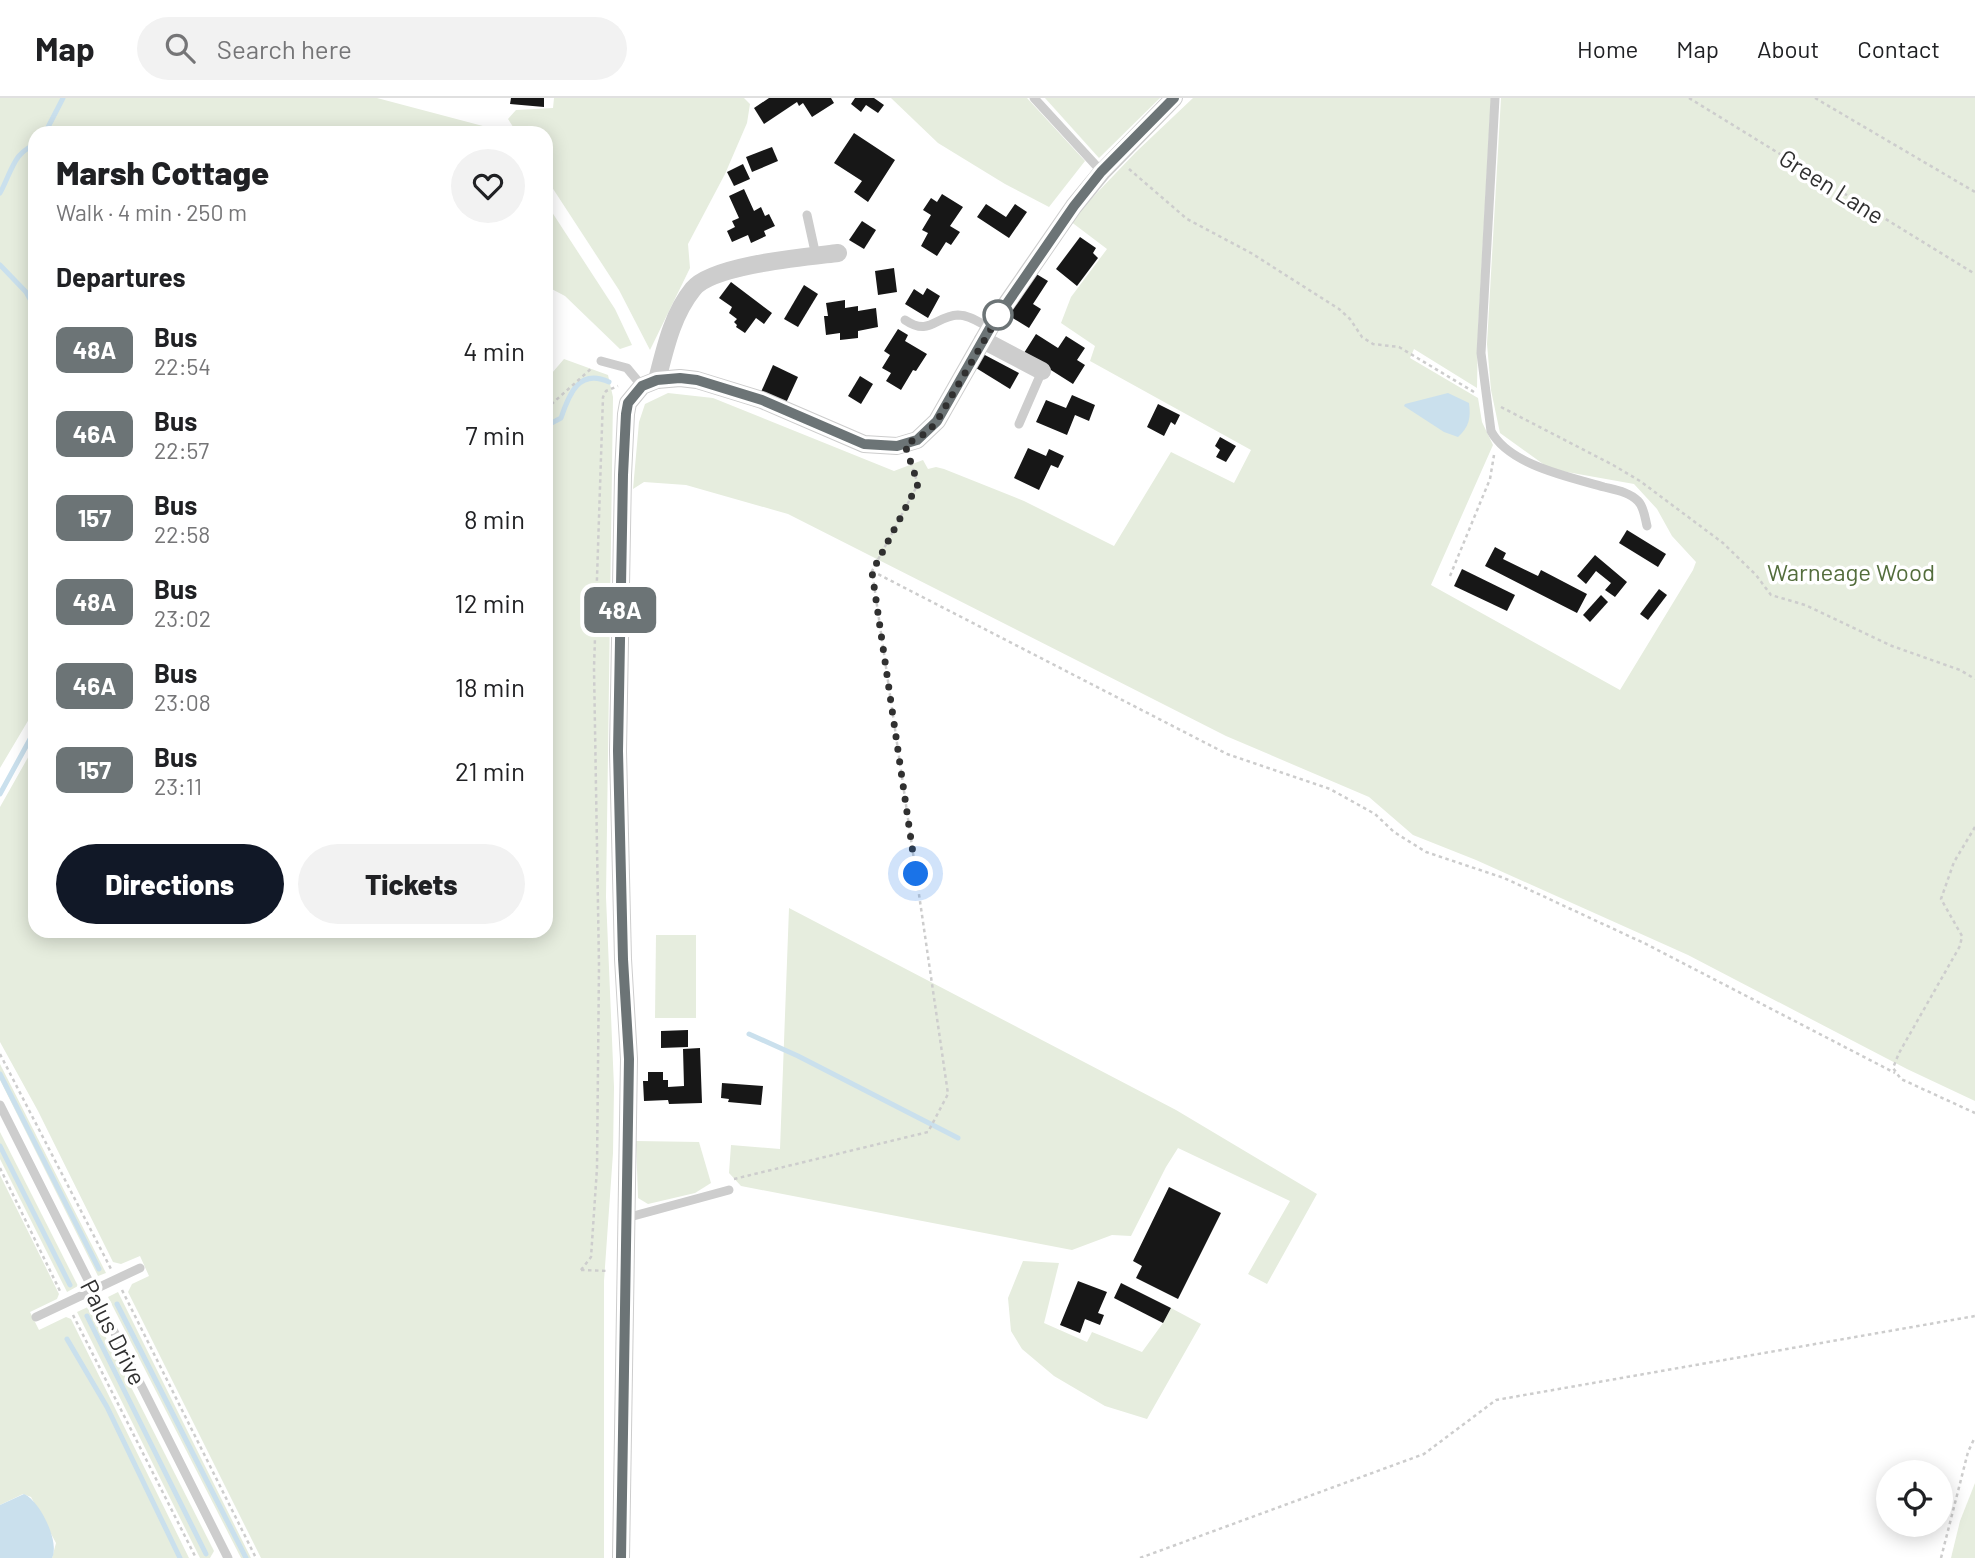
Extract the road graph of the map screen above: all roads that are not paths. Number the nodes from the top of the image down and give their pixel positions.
1 (1034, 98) edge
2 (1174, 98) edge
3 (1495, 98) edge
4 (1101, 172) junction
5 (807, 215) dead end
6 (838, 253) dead end
7 (816, 256) junction
8 (905, 320) dead end
9 (986, 334) junction
10 (601, 361) road end
11 (1041, 371) joint
12 (645, 386) junction
13 (1019, 424) dead end
14 (1647, 526) dead end
15 (0, 1105) edge
16 (729, 1190) road end
17 (626, 1218) junction
18 (140, 1268) dead end
19 (93, 1290) junction
20 (36, 1317) dead end
21 (228, 1558) edge
22 (621, 1558) edge

1 - 4 lane
2 - 4 street
3 - 14 lane
4 - 9 street
5 - 7 lane
6 - 7 street
7 - 12 street
8 - 9 lane
9 - 11 street
9 - 12 street
10 - 12 lane
11 - 13 lane
12 - 17 street
15 - 19 lane, Palus Drive
16 - 17 lane
17 - 22 street
18 - 19 lane
19 - 20 lane
19 - 21 lane, Palus Drive

